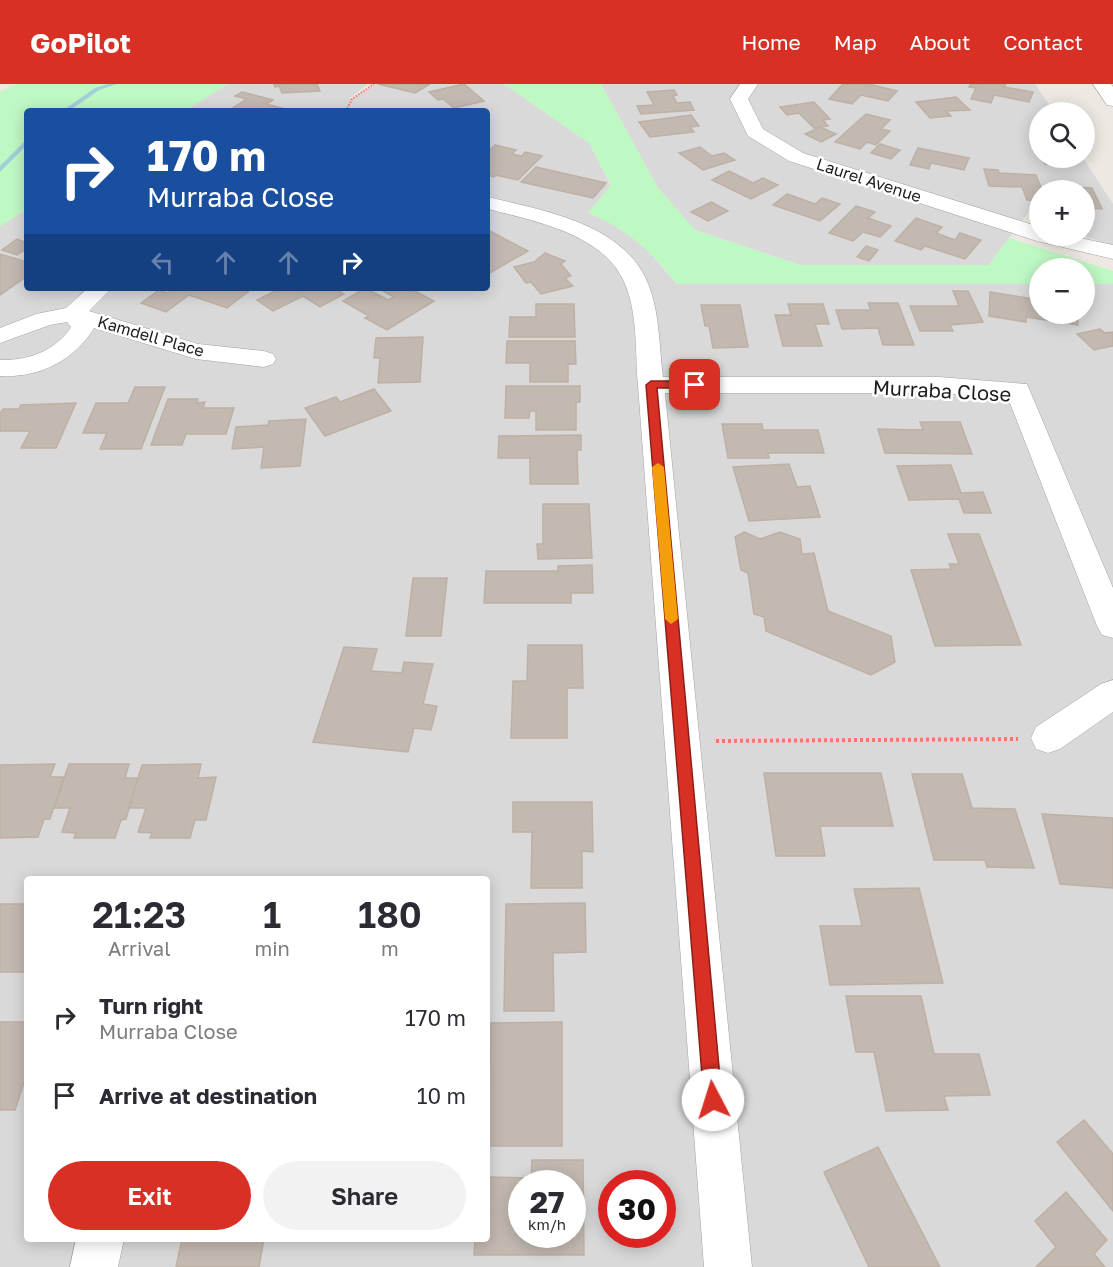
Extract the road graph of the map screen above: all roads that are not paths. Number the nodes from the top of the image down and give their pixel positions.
1 (749, 84) edge
2 (1102, 84) edge
3 (1113, 101) edge
4 (490, 204) edge
5 (1029, 230) edge
6 (1088, 246) edge
7 (1113, 252) edge
8 (98, 291) edge
9 (73, 314) junction
10 (0, 336) edge
11 (264, 358) dead end
12 (0, 368) edge
13 (651, 385) junction
14 (1113, 626) edge
15 (1113, 694) edge
16 (1048, 738) road end
17 (99, 1242) edge
18 (94, 1267) edge
19 (728, 1267) edge

1 - 5 street, Laurel Avenue
2 - 3 street
4 - 13 street
6 - 7 street
8 - 9 street, Kamdell Place
9 - 10 street, Kamdell Place
9 - 11 street, Kamdell Place
9 - 12 street, Kamdell Place
13 - 14 street, Murraba Close
13 - 19 street
15 - 16 street
17 - 18 street

